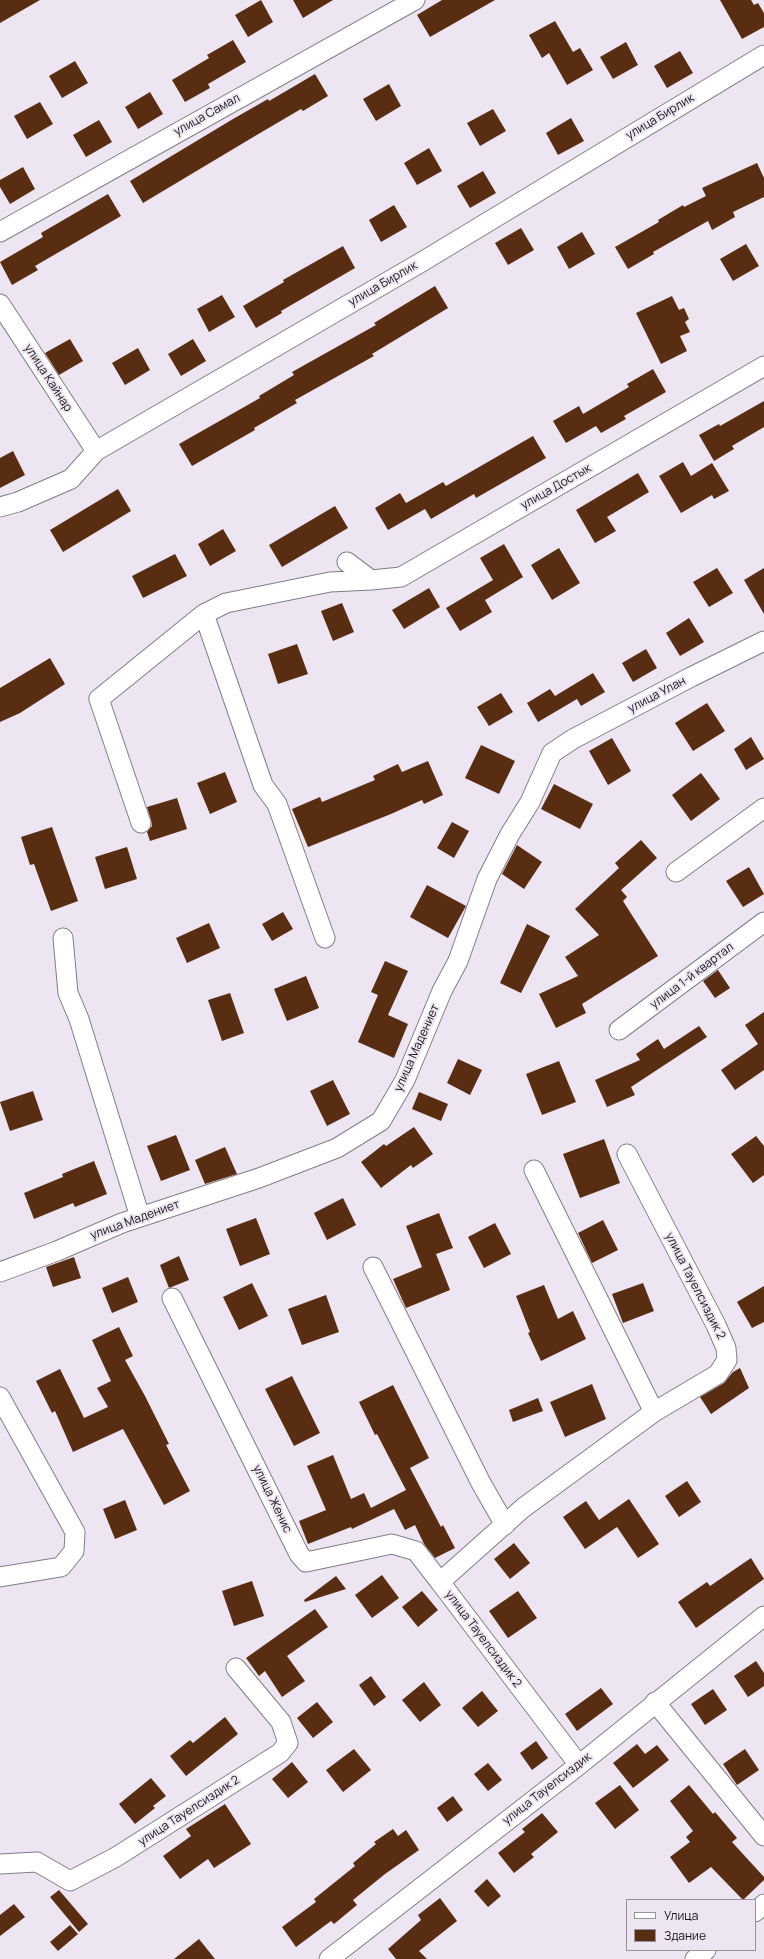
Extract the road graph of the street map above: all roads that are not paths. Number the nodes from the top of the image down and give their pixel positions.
1 (415, 0) edge
2 (764, 55) edge
3 (0, 232) edge
4 (0, 304) edge
5 (764, 366) edge
6 (96, 451) junction
7 (0, 506) edge
8 (347, 562) dead end
9 (371, 580) junction
10 (204, 614) junction
11 (764, 641) edge
12 (552, 752) joint
13 (764, 808) edge
14 (141, 824) dead end
15 (676, 872) dead end
16 (764, 922) edge
17 (63, 938) dead end
18 (325, 938) dead end
19 (619, 1030) dead end
20 (627, 1154) dead end
21 (534, 1170) dead end
22 (140, 1217) junction
23 (372, 1267) dead end
24 (0, 1272) edge
25 (172, 1298) dead end
26 (0, 1397) edge
27 (654, 1412) junction
28 (505, 1525) junction
29 (0, 1577) edge
30 (440, 1582) junction
31 (764, 1616) edge
32 (236, 1668) dead end
33 (655, 1702) junction
34 (579, 1765) junction
35 (764, 1836) edge
36 (0, 1864) edge
37 (764, 1904) edge
38 (756, 1911) edge
39 (705, 1951) edge
40 (329, 1959) edge
41 (695, 1959) edge

1 - 3 street, улица Самал
2 - 6 street, улица Бирлик
4 - 6 street, улица Кайнар
5 - 9 street, улица Достык
6 - 7 street, улица Бирлик
8 - 9 street
9 - 10 street, улица Достык
10 - 14 street, улица Достык
10 - 18 street
11 - 12 street, улица Улан
12 - 22 street, улица Мадениет
13 - 15 street
16 - 19 street, улица 1-й квартал
17 - 22 street
20 - 27 street, улица Тауелсиздик 2
21 - 27 street
22 - 24 street, улица Мадениет
23 - 28 street
25 - 30 street, улица Женис
26 - 29 street
27 - 28 street, улица Тауелсиздик 2
28 - 30 street, улица Тауелсиздик 2
30 - 34 street, улица Тауелсиздик 2
31 - 33 street, улица Тауелсиздик
32 - 36 street, улица Тауелсиздик 2
33 - 34 street, улица Тауелсиздик
33 - 35 street
34 - 40 street, улица Тауелсиздик
37 - 38 street
39 - 41 street

